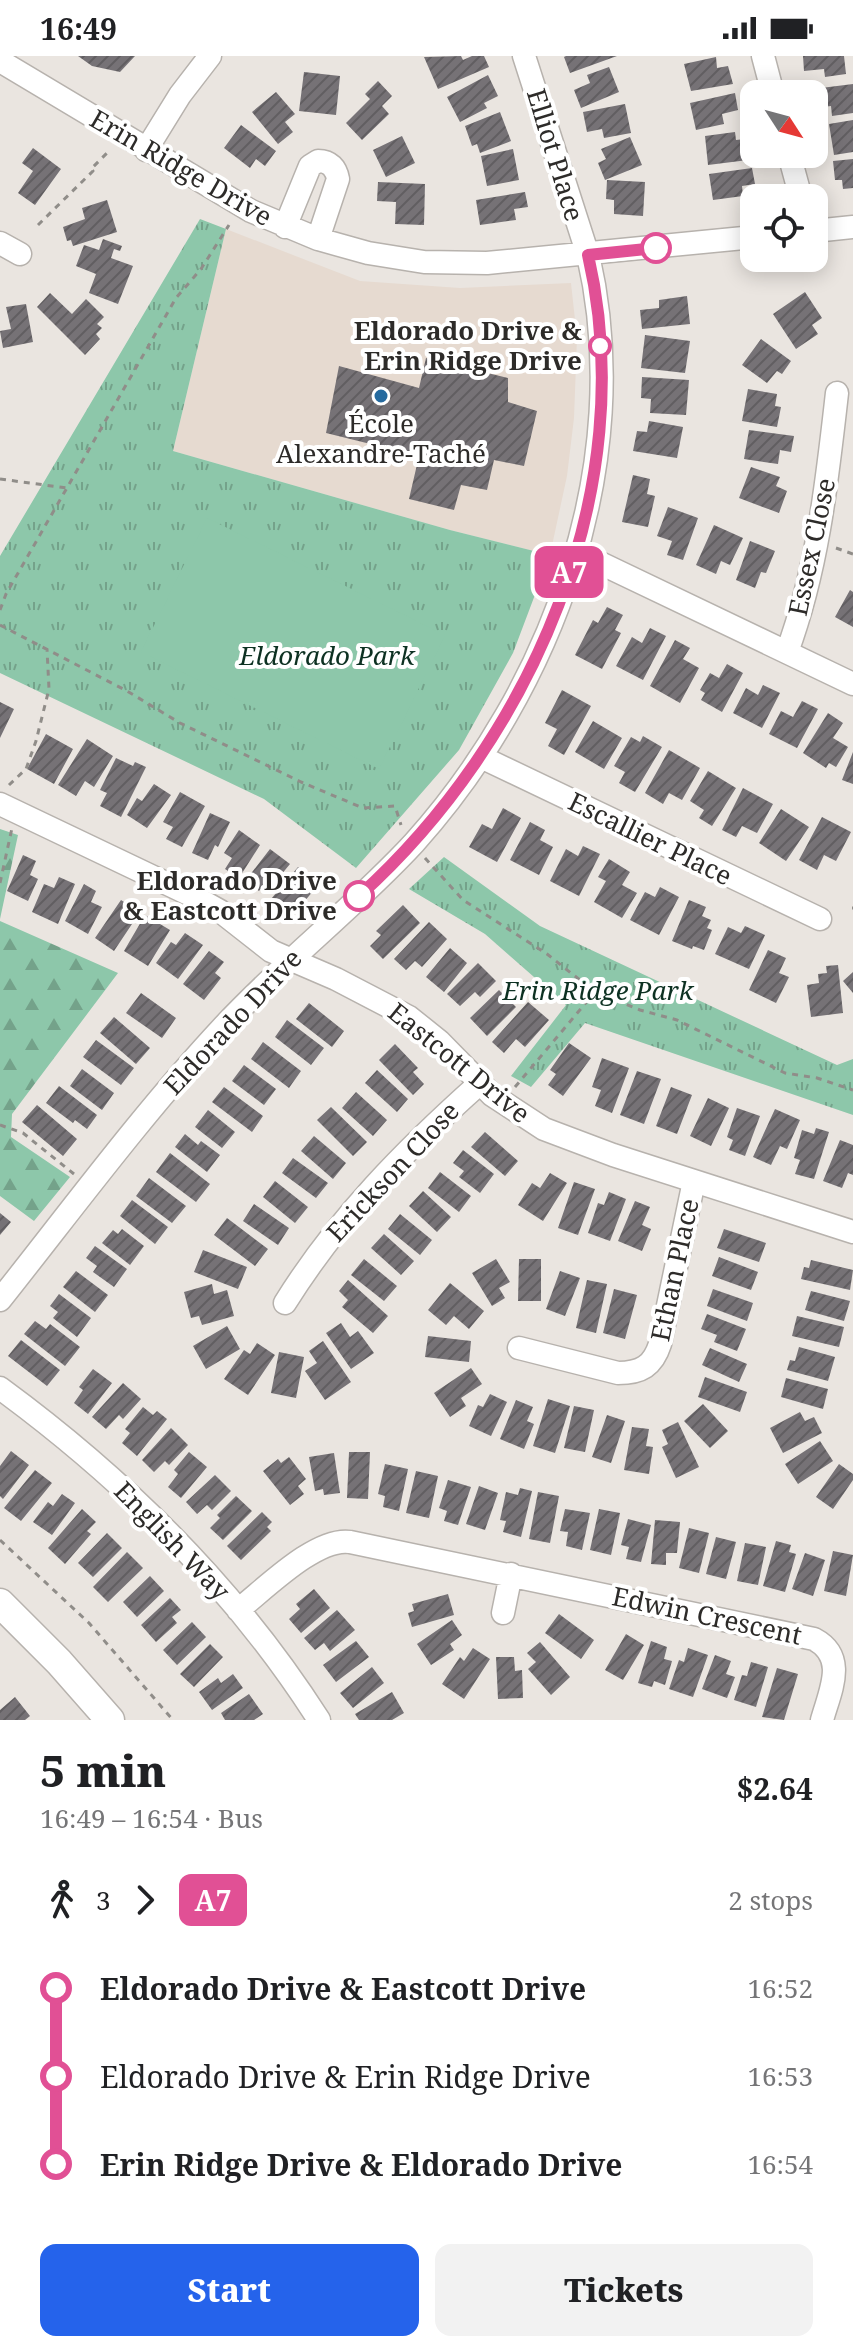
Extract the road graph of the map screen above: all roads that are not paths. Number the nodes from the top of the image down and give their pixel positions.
1 (210, 56) edge
2 (524, 56) edge
3 (763, 56) edge
4 (0, 61) edge
5 (769, 80) edge
6 (146, 150) junction
7 (285, 227) junction
8 (853, 227) edge
9 (828, 230) edge
10 (318, 239) junction
11 (740, 239) edge
12 (0, 243) edge
13 (20, 254) dead end
14 (588, 255) junction
15 (837, 393) dead end
16 (575, 551) junction
17 (787, 652) junction
18 (853, 684) edge
19 (481, 757) junction
20 (4, 795) edge
21 (820, 919) dead end
22 (290, 959) junction
23 (479, 1084) junction
24 (694, 1181) junction
25 (853, 1232) edge
26 (0, 1300) edge
27 (285, 1303) dead end
28 (519, 1348) dead end
29 (0, 1388) edge
30 (511, 1574) junction
31 (0, 1603) edge
32 (238, 1610) junction
33 (503, 1613) dead end
34 (110, 1720) edge
35 (319, 1720) edge
36 (822, 1720) edge

1 - 6 street
2 - 14 street, Elliot Place
3 - 5 street
4 - 6 street, Erin Ridge Drive
6 - 7 street, Erin Ridge Drive
7 - 10 street, Erin Ridge Drive
7 - 10 street
8 - 9 street
10 - 14 street, Erin Ridge Drive
11 - 14 street, Erin Ridge Drive
12 - 13 street
14 - 16 street, Eldorado Drive
15 - 17 street, Essex Close
16 - 17 street, Essex Close
16 - 19 street, Eldorado Drive
17 - 18 street, Essex Close
19 - 21 street, Escallier Place
19 - 22 street, Eldorado Drive
20 - 22 street, Eastcott Drive
22 - 23 street, Eastcott Drive
22 - 26 street, Eldorado Drive
23 - 24 street, Eastcott Drive
23 - 27 street, Erickson Close
24 - 25 street, Eastcott Drive
24 - 28 street, Ethan Place
29 - 32 street, English Way
30 - 32 street, Edwin Crescent
30 - 33 street
30 - 36 street, Edwin Crescent
31 - 34 main road
32 - 35 street, English Way

